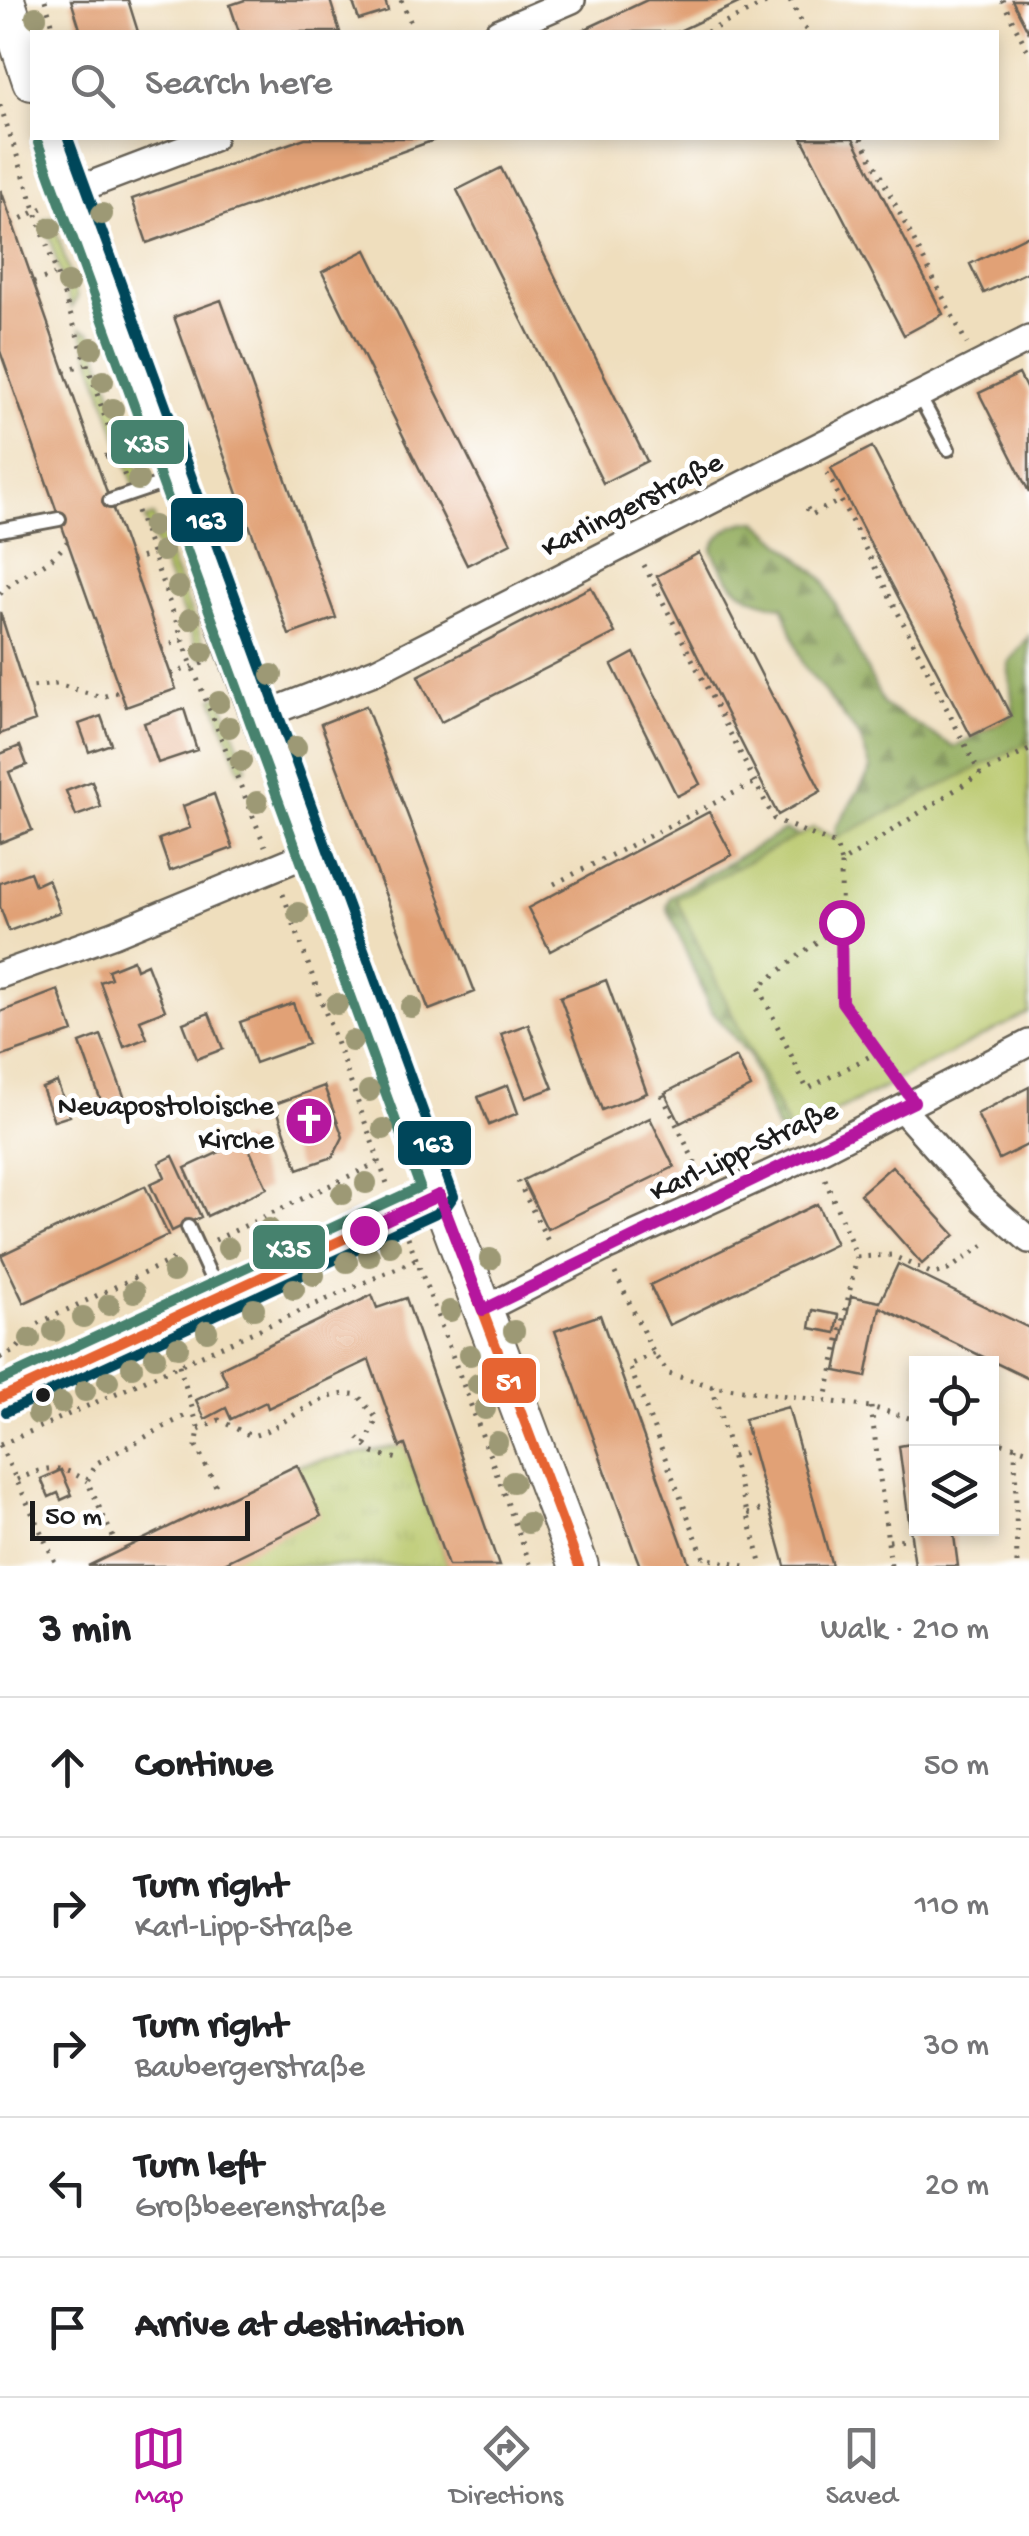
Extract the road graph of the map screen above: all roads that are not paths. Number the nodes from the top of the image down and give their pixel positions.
1 (5, 0) edge
2 (572, 0) edge
3 (503, 30) edge
4 (30, 74) edge
5 (53, 140) edge
6 (207, 140) edge
7 (71, 192) junction
8 (1029, 339) edge
9 (918, 394) junction
10 (948, 449) dead end
11 (174, 479) junction
12 (110, 501) dead end
13 (59, 519) dead end
14 (0, 530) edge
15 (260, 716) junction
16 (312, 852) junction
17 (0, 976) edge
18 (1029, 1043) edge
19 (908, 1106) junction
20 (439, 1195) junction
21 (188, 1227) dead end
22 (1020, 1233) edge
23 (220, 1297) junction
24 (483, 1310) junction
25 (0, 1398) edge
26 (579, 1566) edge

1 - 4 street
2 - 3 street
5 - 7 street
6 - 7 street
7 - 11 street
8 - 9 street, Karlingerstraße
9 - 10 lane
9 - 15 street, Karlingerstraße
11 - 12 lane
11 - 15 street
13 - 14 lane
15 - 16 street
16 - 17 street
16 - 20 street
18 - 19 street, Karl-Lipp-Straße
19 - 22 street
19 - 24 street, Karl-Lipp-Straße
20 - 23 street
20 - 24 street
21 - 23 lane
23 - 25 street
24 - 26 street

